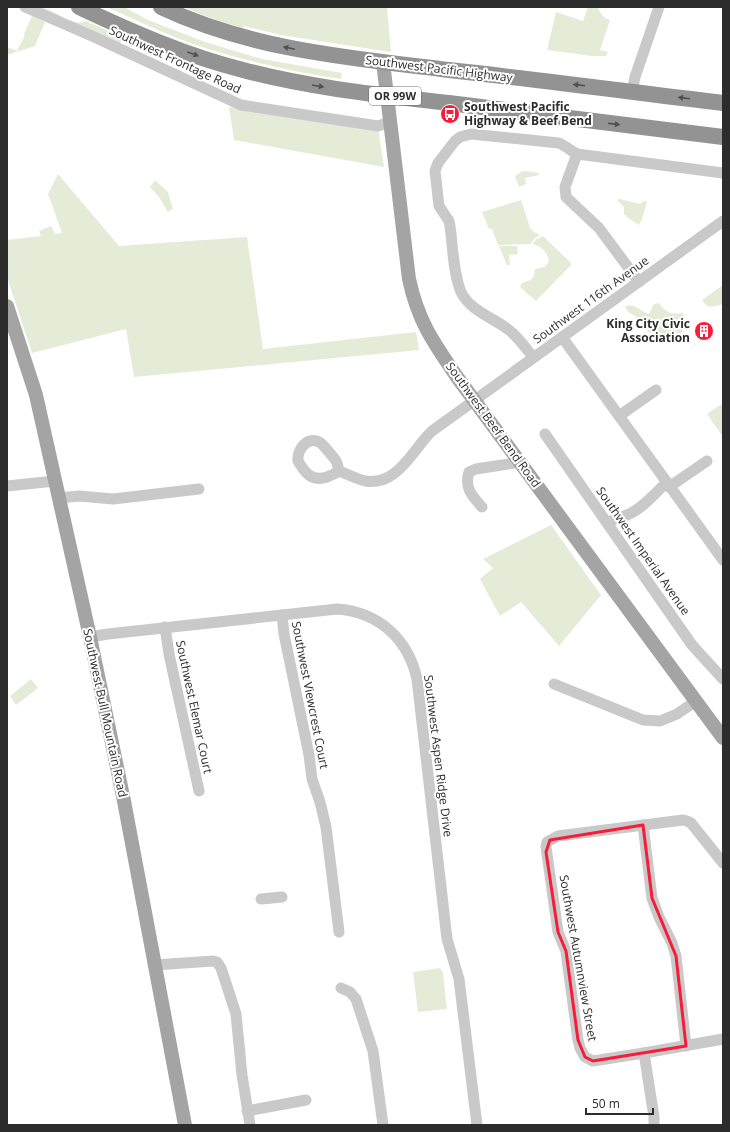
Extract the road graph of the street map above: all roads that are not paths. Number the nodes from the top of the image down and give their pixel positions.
1 (25, 7) edge
2 (79, 7) edge
3 (161, 7) edge
4 (659, 7) edge
5 (383, 62) junction
6 (632, 92) junction
7 (386, 95) junction
8 (723, 103) edge
9 (390, 122) junction
10 (723, 136) edge
11 (577, 154) junction
12 (723, 173) edge
13 (723, 221) edge
14 (639, 282) junction
15 (7, 306) edge
16 (562, 337) junction
17 (533, 357) junction
18 (656, 390) dead end
19 (475, 400) junction
20 (619, 416) junction
21 (545, 434) dead end
22 (707, 461) dead end
23 (521, 462) junction
24 (339, 471) dead end
25 (54, 481) junction
26 (668, 485) junction
27 (7, 486) edge
28 (199, 489) dead end
29 (58, 498) junction
30 (482, 507) dead end
31 (608, 523) junction
32 (722, 556) edge
33 (282, 615) junction
34 (165, 628) junction
35 (90, 637) junction
36 (723, 679) edge
37 (554, 684) dead end
38 (696, 701) junction
39 (723, 738) edge
40 (199, 791) dead end
41 (643, 825) junction
42 (723, 864) edge
43 (282, 897) dead end
44 (261, 899) dead end
45 (339, 932) dead end
46 (155, 965) junction
47 (341, 988) dead end
48 (723, 1039) edge
49 (686, 1046) junction
50 (644, 1053) junction
51 (306, 1100) dead end
52 (247, 1111) junction
53 (185, 1125) edge
54 (250, 1125) edge
55 (383, 1125) edge
56 (477, 1125) edge
57 (654, 1125) edge

1 - 9 street, Southwest Frontage Road
2 -> 7 highway, OR 99W
5 -> 3 highway, Southwest Pacific Highway
4 - 6 street
6 -> 5 highway, Southwest Pacific Highway
5 - 7 main road, Southwest Beef Bend Road
8 -> 6 highway, Southwest Pacific Highway
7 - 9 main road, Southwest Beef Bend Road
7 -> 10 highway, OR 99W
9 - 19 main road, Southwest Beef Bend Road
11 - 12 street
11 - 14 street
11 - 17 street
13 - 14 street, Southwest 116th Avenue
14 - 16 street, Southwest 116th Avenue
15 - 25 main road, Southwest Bull Mountain Road
16 - 17 street, Southwest 116th Avenue
16 - 20 street
17 - 19 street, Southwest 116th Avenue
18 - 20 street
19 - 23 main road, Southwest Beef Bend Road
19 - 24 street, Southwest 116th Avenue
20 - 26 street
21 - 31 street, Southwest Imperial Avenue
22 - 26 street
23 - 30 street
23 - 38 main road, Southwest Beef Bend Road
25 - 27 street
25 - 29 main road, Southwest Bull Mountain Road
26 - 31 street
26 - 32 street
28 - 29 street
29 - 35 main road, Southwest Bull Mountain Road
31 - 36 street, Southwest Imperial Avenue
33 - 34 street, Southwest Aspen Ridge Drive
33 - 45 street, Southwest Viewcrest Court
33 - 56 street, Southwest Aspen Ridge Drive
34 - 35 street, Southwest Aspen Ridge Drive
34 - 40 street, Southwest Elemar Court
35 - 46 main road, Southwest Bull Mountain Road
37 - 38 street
38 - 39 main road, Southwest Beef Bend Road
41 - 42 street
41 - 49 street
41 - 50 street, Southwest Autumnview Street
43 - 44 street
46 - 52 street
46 - 53 main road, Southwest Bull Mountain Road
47 - 55 street
48 - 49 street
49 - 50 street
50 - 57 street
51 - 52 street
52 - 54 street

